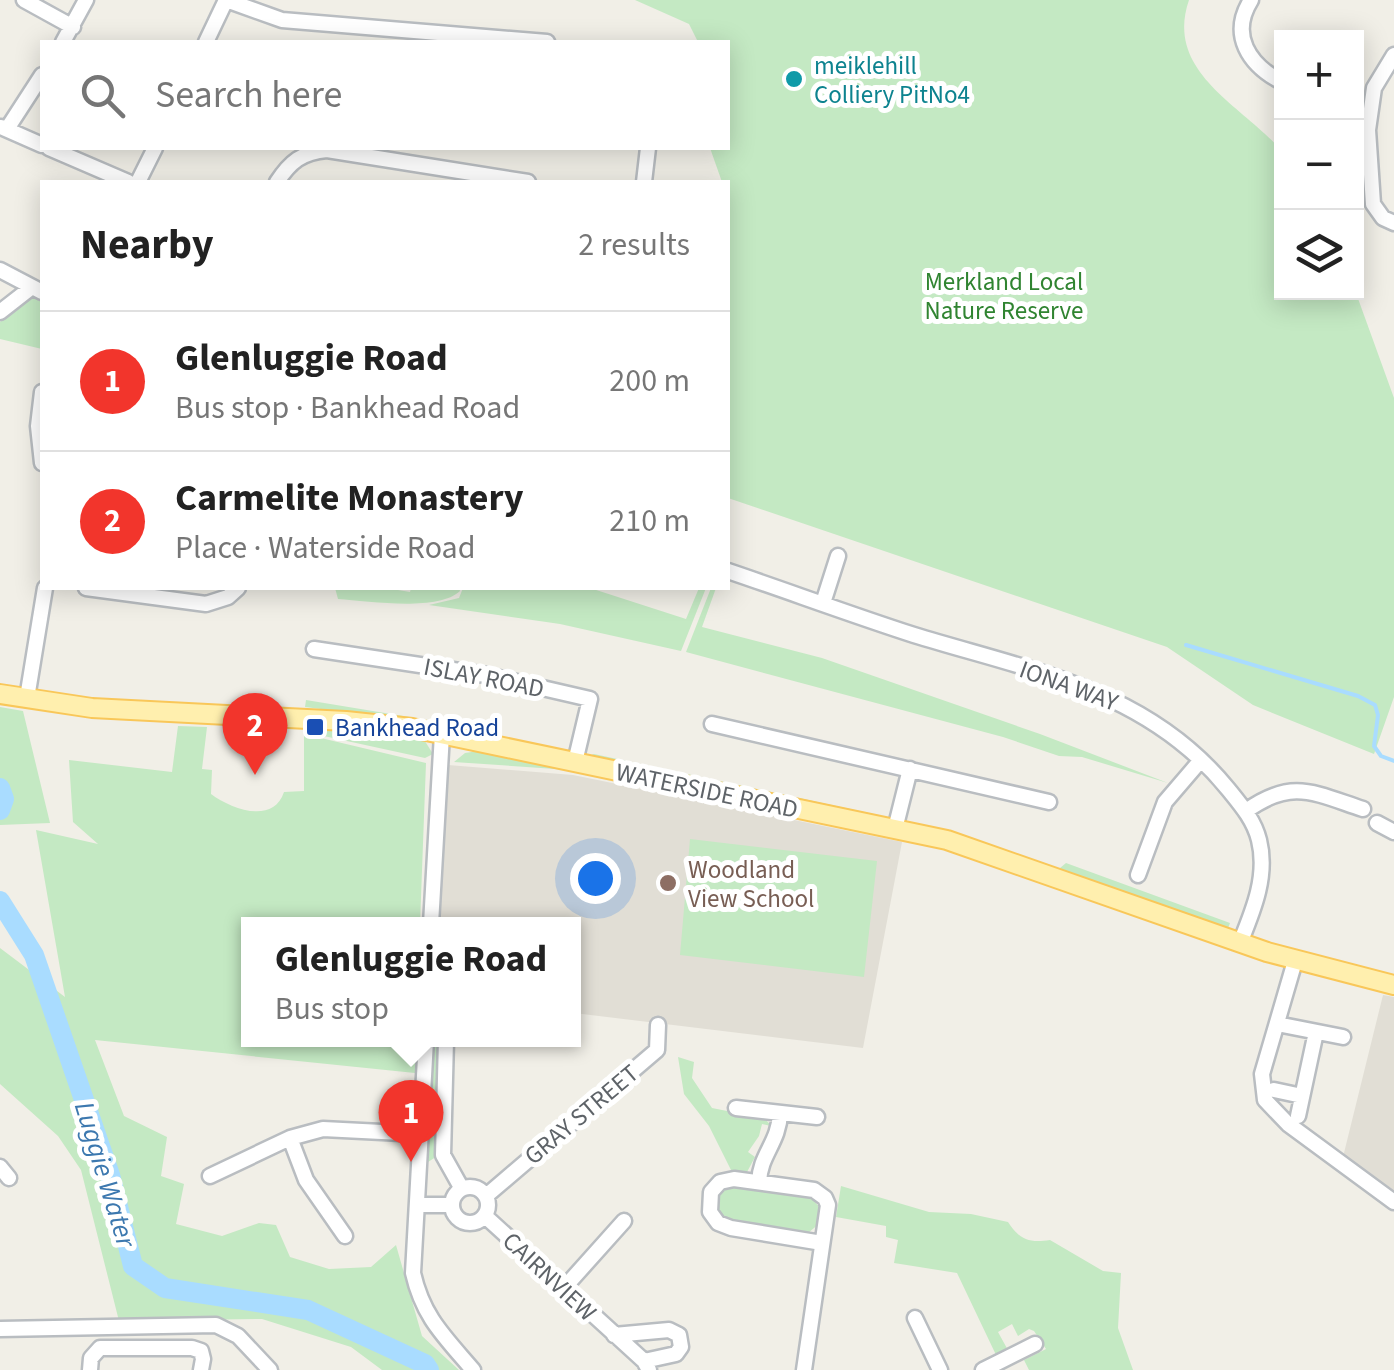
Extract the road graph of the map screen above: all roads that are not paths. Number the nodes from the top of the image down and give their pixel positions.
1 (24, 0) edge
2 (86, 0) edge
3 (226, 0) edge
4 (1251, 0) edge
5 (72, 27) junction
6 (64, 40) edge
7 (207, 40) edge
8 (523, 40) edge
9 (1394, 55) edge
10 (40, 77) edge
11 (1274, 77) edge
12 (1364, 110) edge
13 (1363, 120) edge
14 (3, 128) edge
15 (40, 143) edge
16 (55, 150) edge
17 (154, 150) edge
18 (327, 150) edge
19 (327, 150) edge
20 (648, 150) edge
21 (123, 180) edge
22 (139, 180) edge
23 (279, 180) edge
24 (515, 180) edge
25 (644, 180) edge
26 (1394, 223) edge
27 (0, 270) edge
28 (37, 289) edge
29 (0, 312) edge
30 (40, 402) edge
31 (40, 430) edge
32 (838, 556) dead end
33 (730, 572) edge
34 (45, 590) edge
35 (101, 590) edge
36 (236, 590) edge
37 (823, 603) junction
38 (314, 649) dead end
39 (0, 694) edge
40 (27, 698) junction
41 (712, 724) dead end
42 (442, 734) junction
43 (1202, 760) junction
44 (576, 762) junction
45 (910, 768) junction
46 (1049, 802) dead end
47 (1362, 810) dead end
48 (1246, 811) junction
49 (1376, 824) dead end
50 (895, 829) junction
51 (1394, 832) edge
52 (1138, 875) dead end
53 (431, 917) edge
54 (1240, 943) junction
55 (1295, 961) junction
56 (1394, 985) edge
57 (1277, 1024) junction
58 (658, 1025) dead end
59 (1316, 1032) junction
60 (1344, 1037) dead end
61 (426, 1047) edge
62 (446, 1047) edge
63 (1274, 1090) dead end
64 (1302, 1096) junction
65 (736, 1108) dead end
66 (780, 1113) junction
67 (1298, 1116) dead end
68 (817, 1117) dead end
69 (421, 1134) junction
70 (290, 1138) junction
71 (210, 1176) dead end
72 (759, 1182) junction
73 (462, 1189) junction
74 (486, 1196) junction
75 (1394, 1202) edge
76 (452, 1205) junction
77 (417, 1206) junction
78 (485, 1216) junction
79 (624, 1221) dead end
80 (344, 1236) dead end
81 (822, 1243) junction
82 (564, 1288) junction
83 (915, 1318) dead end
84 (0, 1329) edge
85 (614, 1335) junction
86 (1034, 1344) dead end
87 (647, 1365) edge
88 (90, 1370) edge
89 (200, 1370) edge
90 (270, 1370) edge
91 (473, 1370) edge
92 (804, 1370) edge
93 (940, 1370) edge
94 (983, 1370) edge

1 - 5 street
2 - 5 street
3 - 7 street
3 - 8 street
4 - 11 street
5 - 6 street
9 - 12 street
10 - 14 street
13 - 26 street
14 - 15 street
16 - 21 street
17 - 22 street
18 - 24 street
19 - 23 street
20 - 25 street
27 - 28 street
28 - 29 street
30 - 31 street
32 - 37 street
33 - 37 street, IONA WAY
34 - 40 street
35 - 36 street
37 - 43 street, IONA WAY
38 - 44 street, ISLAY ROAD
39 - 40 main road, WATERSIDE ROAD
40 - 42 main road, WATERSIDE ROAD
41 - 45 street
42 - 44 main road, WATERSIDE ROAD
42 - 53 street
43 - 48 street, IONA WAY
43 - 52 street
44 - 50 main road, WATERSIDE ROAD
45 - 46 street
45 - 50 street
47 - 48 street
48 - 54 street, IONA WAY
49 - 51 street
50 - 54 main road, WATERSIDE ROAD
54 - 55 main road, WATERSIDE ROAD
55 - 56 main road, WATERSIDE ROAD
55 - 57 street
57 - 59 street
57 - 75 street
58 - 74 street, GRAY STREET
59 - 60 street
59 - 64 street
61 - 69 street
62 - 73 street
63 - 64 street
64 - 67 street
65 - 66 street
66 - 68 street
66 - 72 street
69 - 70 street
69 - 77 street
70 - 71 street
70 - 80 street
72 - 81 street
72 - 81 street
73 - 74 street
73 - 76 street
74 - 78 street, CAIRNVIEW
76 - 77 street, CAIRNVIEW
76 - 78 street, CAIRNVIEW
77 - 91 street
78 - 82 street, CAIRNVIEW
79 - 82 street
81 - 92 street
82 - 85 street, CAIRNVIEW
83 - 93 street
84 - 90 street
85 - 87 street, CAIRNVIEW
85 - 87 street, CAIRNVIEW
86 - 94 street
88 - 89 street

